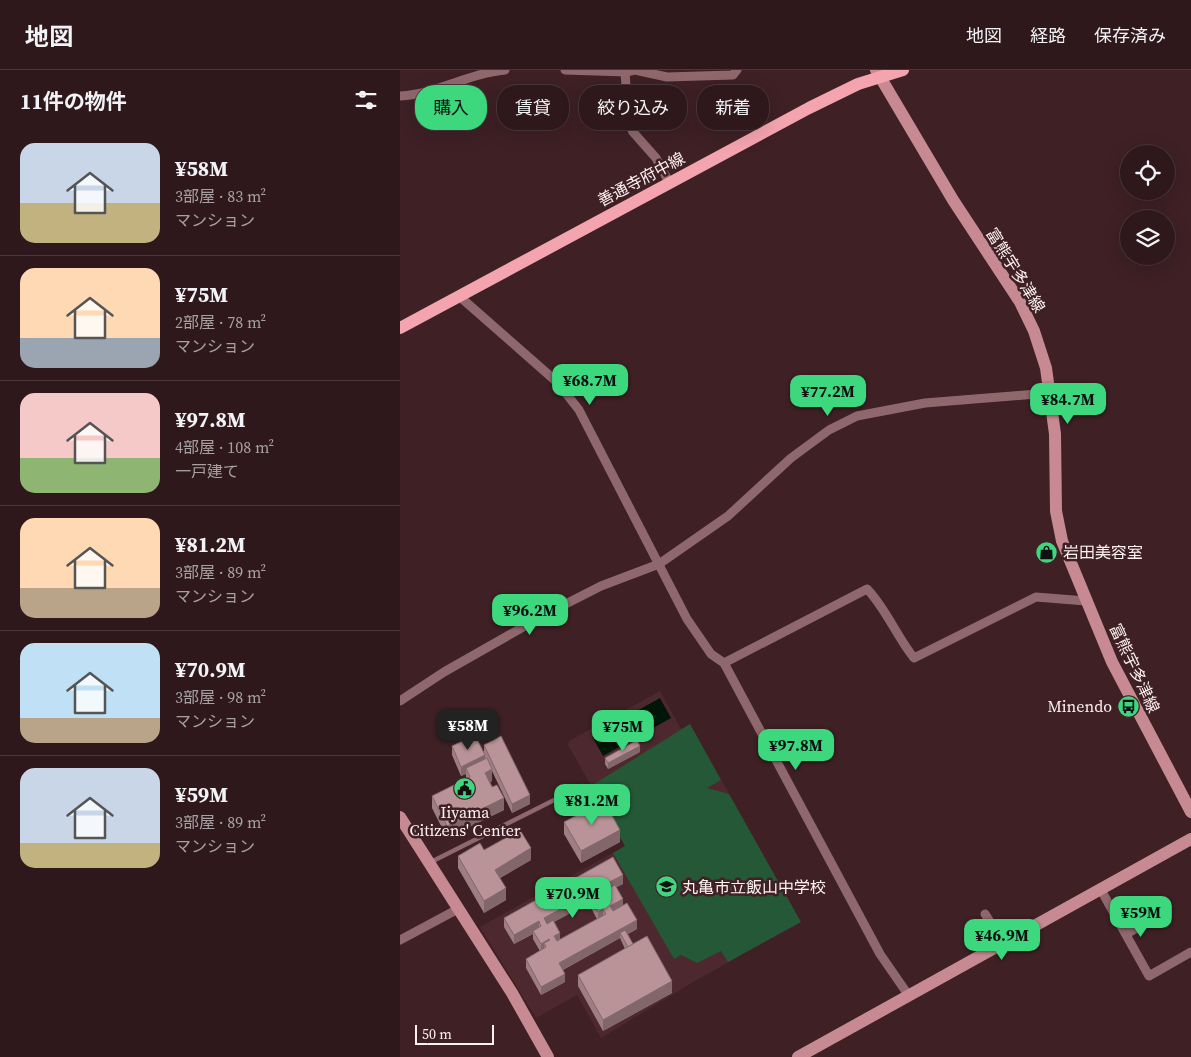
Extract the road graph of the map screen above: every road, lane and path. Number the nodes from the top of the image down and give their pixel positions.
1 (505, 70) edge
2 (565, 70) edge
3 (737, 70) edge
4 (903, 70) edge
5 (625, 71) edge
6 (878, 73) edge
7 (400, 96) edge
8 (670, 182) junction
9 (460, 296) junction
10 (400, 328) edge
11 (1049, 393) junction
12 (659, 564) junction
13 (1086, 601) junction
14 (724, 663) junction
15 (400, 701) edge
16 (582, 786) dead end
17 (1191, 812) edge
18 (401, 820) edge
19 (1191, 839) edge
20 (429, 863) junction
21 (1102, 890) junction
22 (458, 909) junction
23 (1166, 912) dead end
24 (985, 914) dead end
25 (1126, 934) junction
26 (400, 940) edge
27 (1004, 944) junction
28 (1191, 952) edge
29 (909, 996) junction
30 (548, 1057) edge
31 (798, 1057) edge

1 - 7 street
2 - 5 street
3 - 5 street
4 - 6 main road, 善通寺府中線
5 - 8 street
6 - 8 main road, 善通寺府中線
6 - 11 main road, 富熊宇多津線
8 - 9 main road, 善通寺府中線
9 - 10 main road, 善通寺府中線
9 - 12 street
11 - 12 street
11 - 13 main road, 富熊宇多津線
12 - 14 street
12 - 15 street
13 - 14 street
13 - 17 main road, 富熊宇多津線
14 - 29 street
16 - 20 lane
18 - 20 main road
19 - 21 main road
20 - 22 main road
21 - 25 street
21 - 27 main road
22 - 26 street
22 - 30 main road
23 - 25 street
24 - 27 street
25 - 28 street
27 - 29 main road
29 - 31 main road

